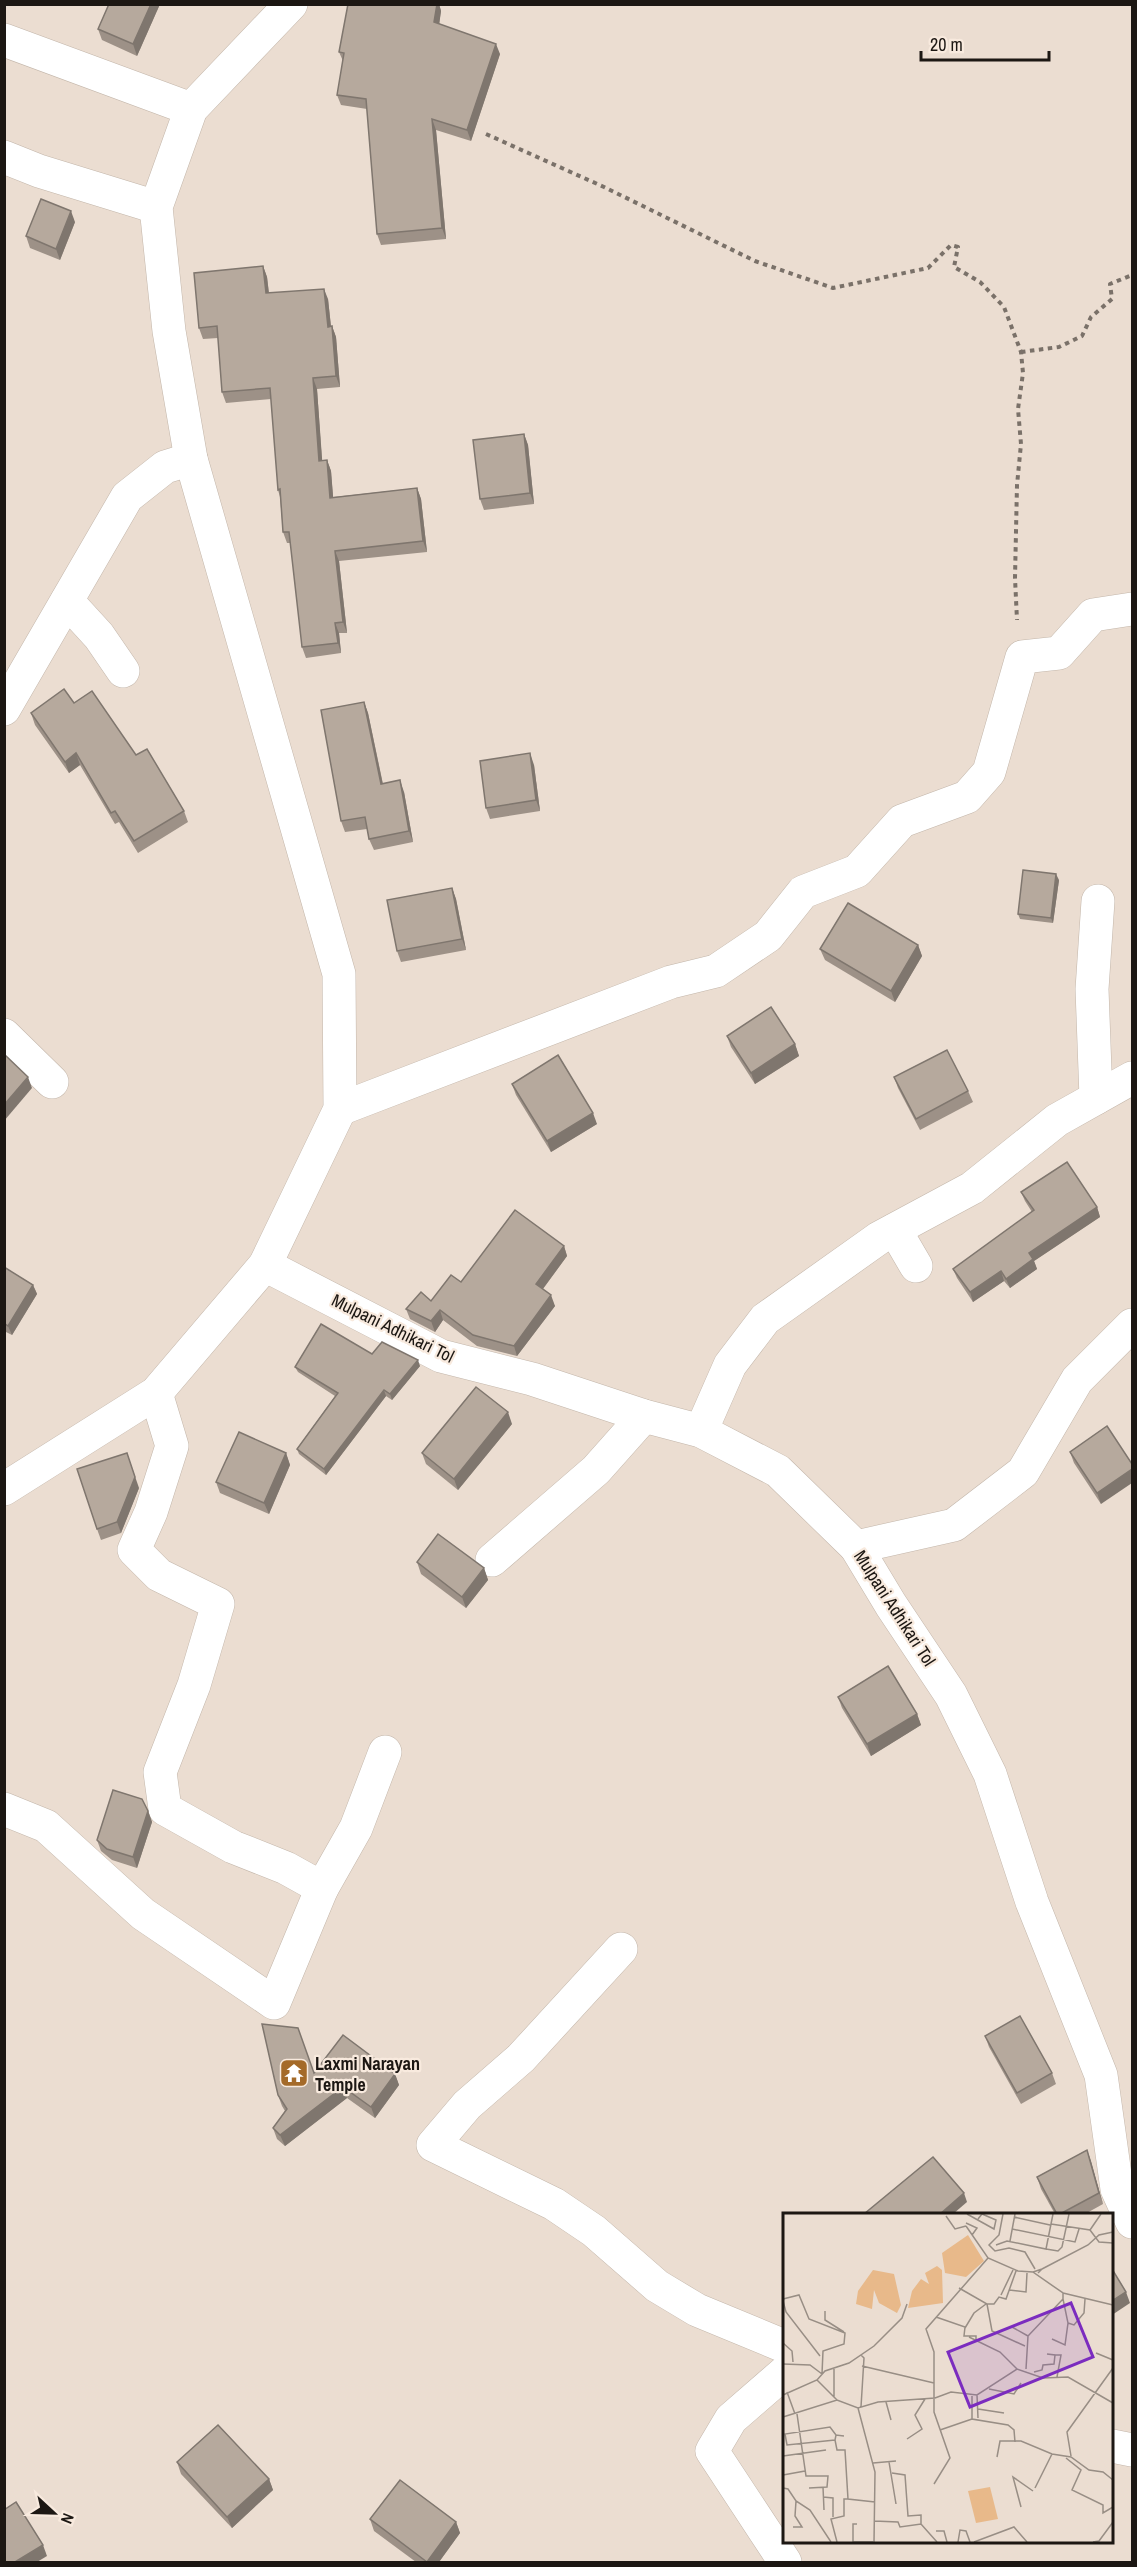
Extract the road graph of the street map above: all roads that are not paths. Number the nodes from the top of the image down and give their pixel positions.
1 (291, 4) edge
2 (4, 40) edge
3 (191, 109) junction
4 (4, 157) edge
5 (156, 207) junction
6 (191, 459) junction
7 (67, 601) junction
8 (1132, 609) edge
9 (123, 670) dead end
10 (4, 709) edge
11 (1098, 901) dead end
12 (4, 1035) edge
13 (1132, 1078) edge
14 (52, 1082) dead end
15 (1096, 1098) junction
16 (340, 1109) junction
17 (895, 1230) junction
18 (265, 1265) junction
19 (916, 1266) dead end
20 (1132, 1325) edge
21 (156, 1393) junction
22 (644, 1416) junction
23 (701, 1431) junction
24 (4, 1489) edge
25 (856, 1547) junction
26 (492, 1560) dead end
27 (385, 1752) dead end
28 (4, 1809) edge
29 (322, 1888) junction
30 (621, 1949) dead end
31 (1132, 2222) edge
32 (783, 2346) edge
33 (783, 2374) edge
34 (1113, 2446) edge
35 (1132, 2450) edge
36 (785, 2562) edge

1 - 3 street
2 - 3 street
3 - 5 street
4 - 5 street
5 - 6 street
6 - 7 street
6 - 16 street
7 - 9 street
7 - 10 street
8 - 16 street
11 - 15 street
12 - 14 street
13 - 15 street
15 - 17 street
16 - 18 street
17 - 19 street
17 - 23 street
18 - 21 street
18 - 22 street, Mulpani Adhikari Tol
20 - 25 street
21 - 24 street
21 - 29 street
22 - 23 street, Mulpani Adhikari Tol
22 - 26 street
23 - 25 street, Mulpani Adhikari Tol
25 - 31 street, Mulpani Adhikari Tol
27 - 29 street
28 - 29 street
30 - 32 street
33 - 36 street
34 - 35 street

